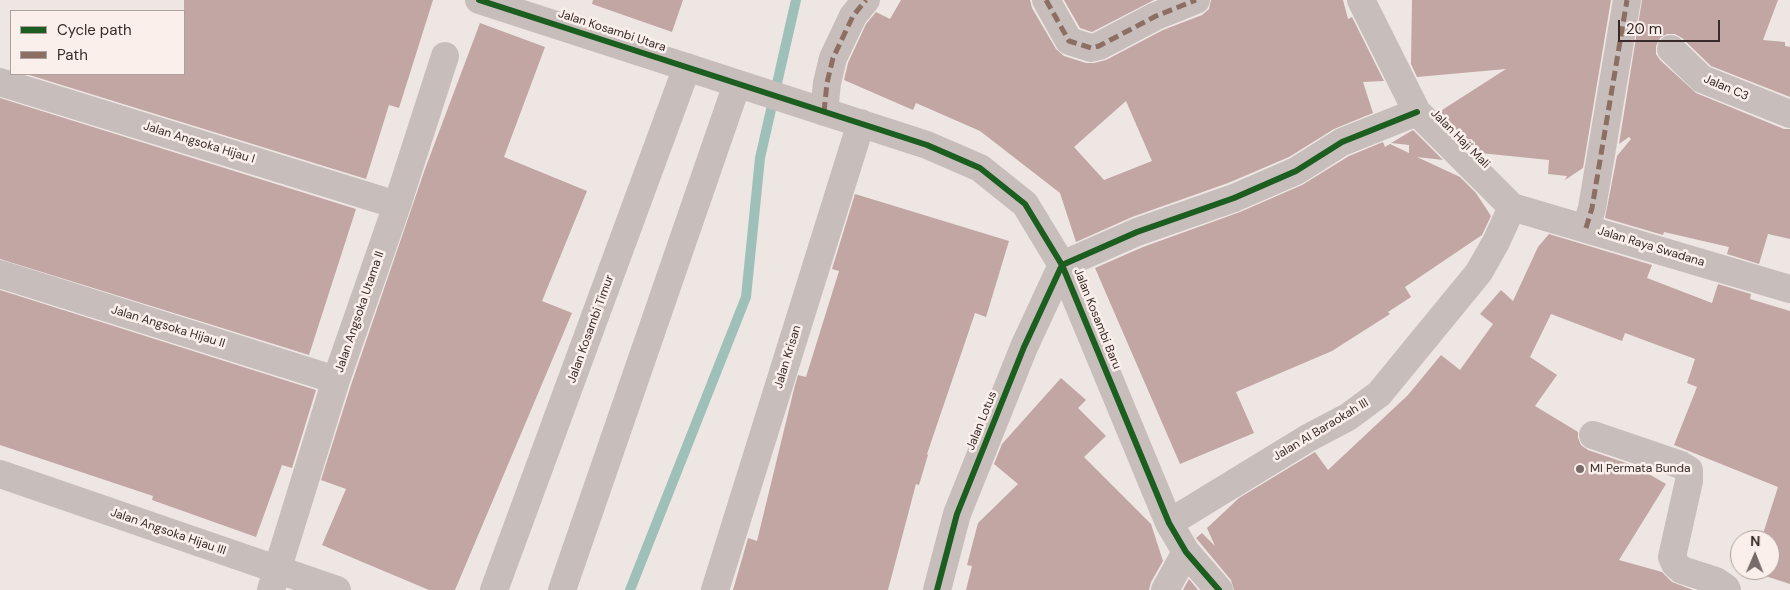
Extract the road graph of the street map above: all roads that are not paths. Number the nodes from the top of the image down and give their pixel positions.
1 (479, 0) edge
2 (866, 0) edge
3 (1046, 0) edge
4 (1196, 0) edge
5 (1361, 0) edge
6 (1627, 0) edge
7 (1672, 49) dead end
8 (445, 56) dead end
9 (687, 67) junction
10 (0, 82) edge
11 (746, 87) junction
12 (818, 110) junction
13 (1417, 112) junction
14 (1790, 114) edge
15 (861, 124) junction
16 (398, 205) junction
17 (1512, 207) junction
18 (1586, 228) junction
19 (1062, 265) junction
20 (0, 274) edge
21 (1790, 289) edge
22 (336, 380) junction
23 (1593, 435) dead end
24 (0, 474) edge
25 (1169, 523) junction
26 (1186, 552) junction
27 (275, 580) edge
28 (337, 590) edge
29 (494, 590) edge
30 (562, 590) edge
31 (715, 590) edge
32 (937, 590) edge
33 (1165, 590) edge
34 (1219, 590) edge
35 (1727, 590) edge

1 - 9 street, Jalan Kosambi Utara
2 - 12 street
3 - 4 street
5 - 13 street, Jalan Haji Mali
6 - 18 street
7 - 14 street, Jalan C3
8 - 16 street, Jalan Angsoka Utama II
9 - 11 street, Jalan Kosambi Utara
9 - 29 street, Jalan Kosambi Timur
10 - 16 street, Jalan Angsoka Hijau I
11 - 12 street, Jalan Kosambi Baru
11 - 30 street
12 - 15 street, Jalan Kosambi Baru
13 - 17 street, Jalan Haji Mali
13 - 19 street
15 - 19 street, Jalan Kosambi Baru
15 - 31 street, Jalan Krisan
16 - 22 street, Jalan Angsoka Utama II
17 - 18 street, Jalan Raya Swadana
17 - 25 street, Jalan Al Baraokah III
18 - 21 street, Jalan Raya Swadana
19 - 25 street, Jalan Kosambi Baru
19 - 32 street, Jalan Lotus
20 - 22 street, Jalan Angsoka Hijau II
22 - 27 street, Jalan Angsoka Utama II
23 - 35 street
24 - 27 street, Jalan Angsoka Hijau III
25 - 26 street, Jalan Kosambi Baru
26 - 33 street
26 - 34 street, Jalan Kosambi Baru
27 - 28 street, Jalan Angsoka Hijau III

